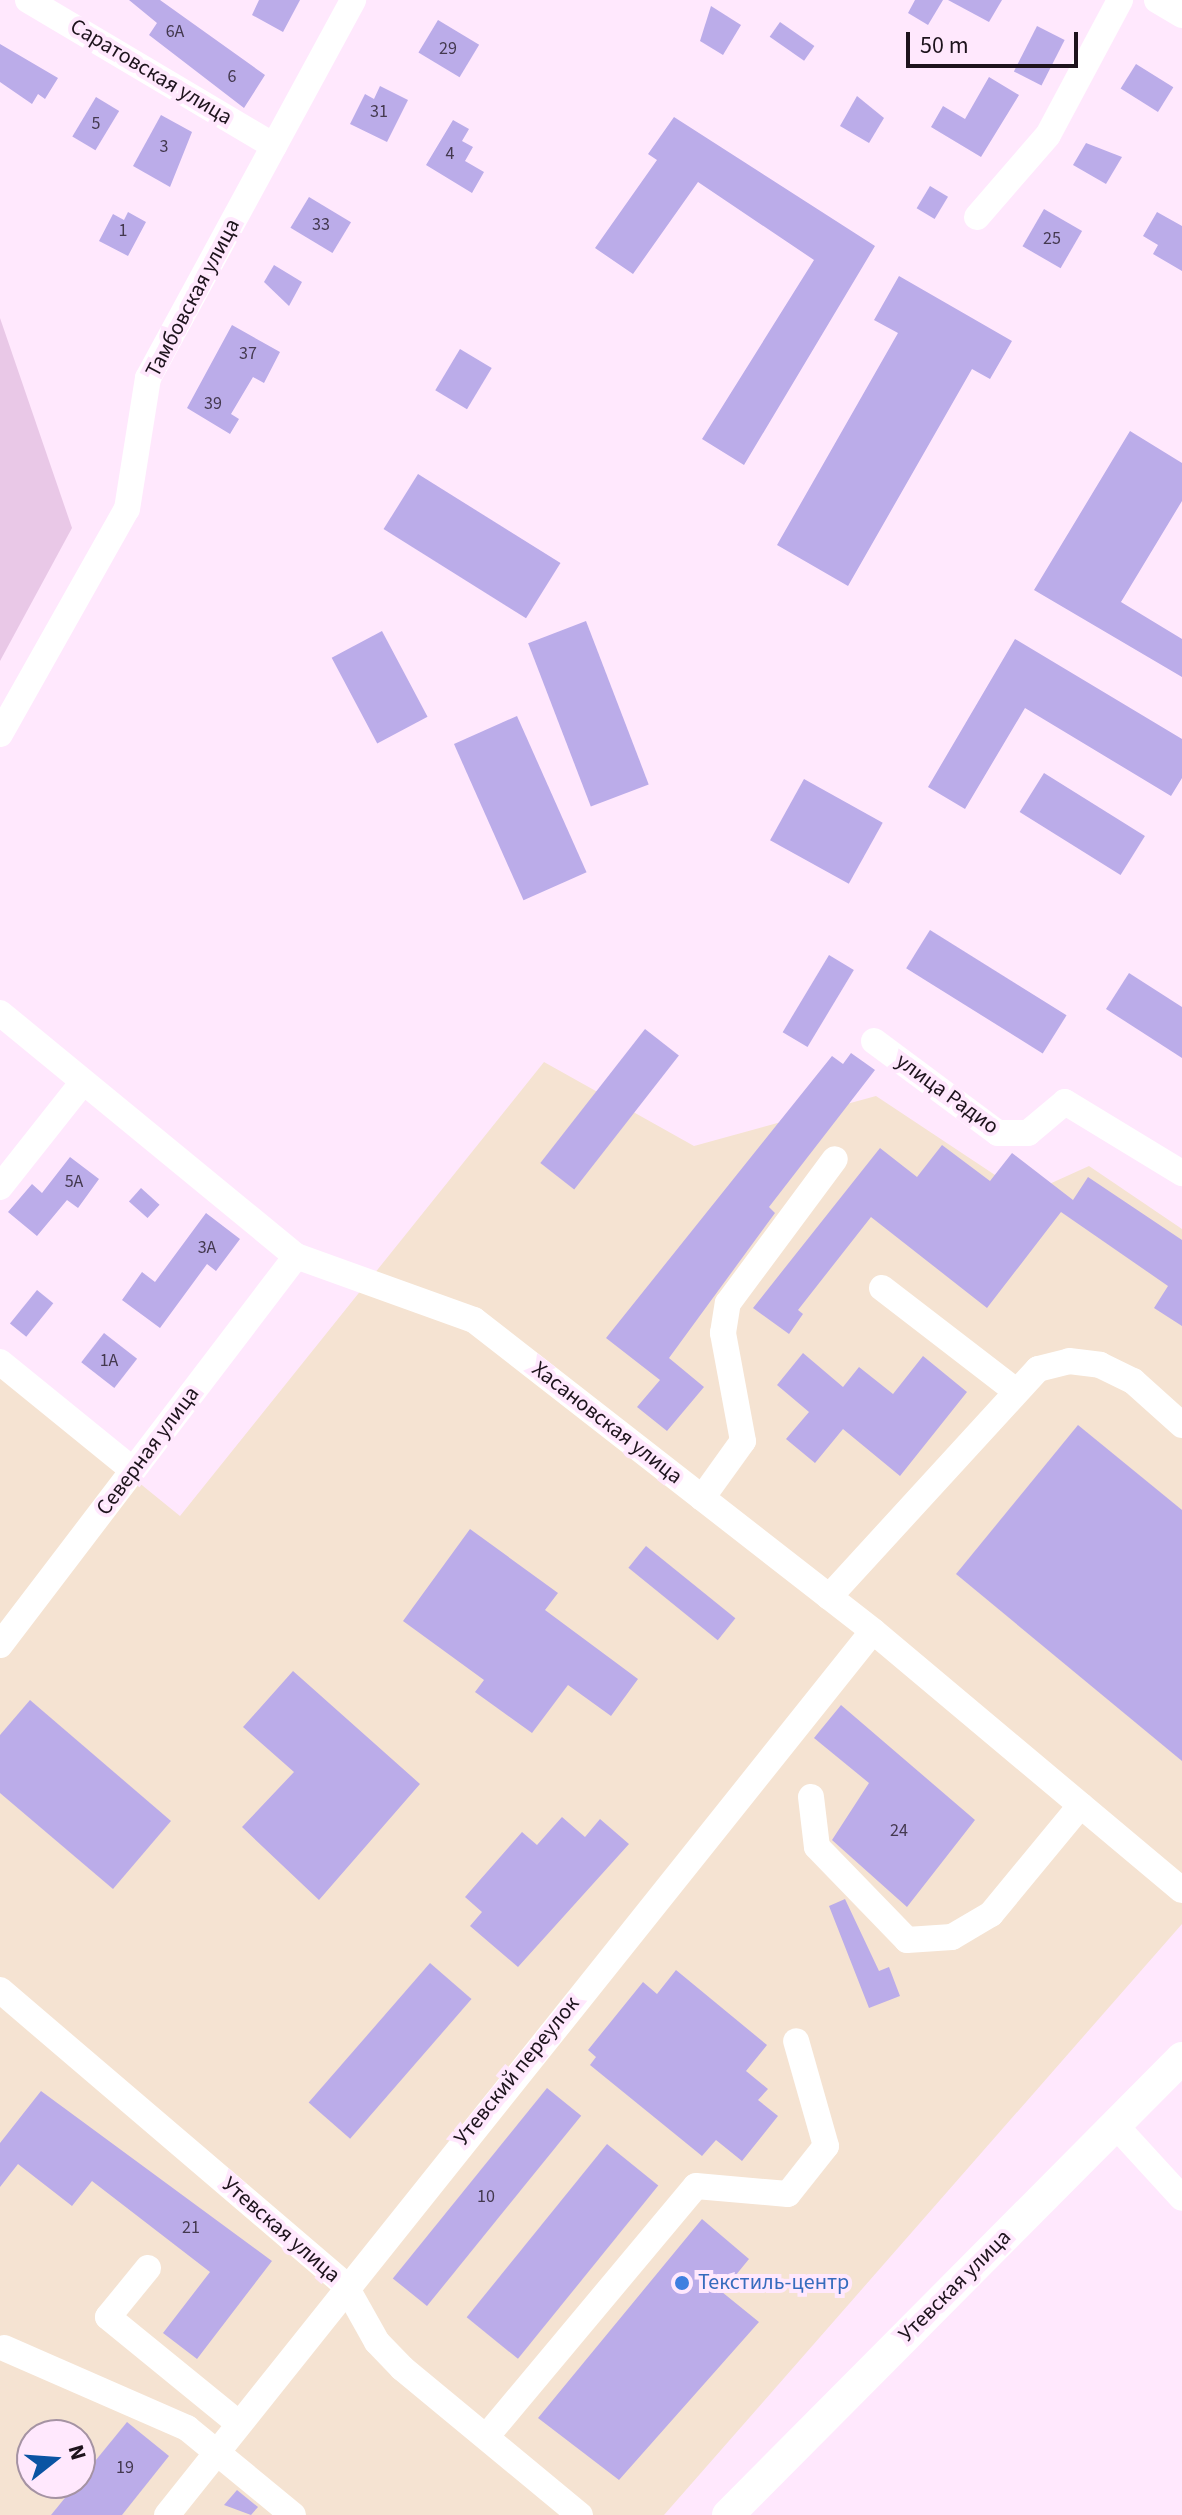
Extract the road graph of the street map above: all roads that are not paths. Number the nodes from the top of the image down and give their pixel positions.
1 (28, 0) edge
2 (353, 0) edge
3 (1120, 0) edge
4 (1157, 0) edge
5 (1182, 15) edge
6 (274, 146) junction
7 (977, 217) dead end
8 (0, 734) edge
9 (0, 1013) edge
10 (874, 1041) dead end
11 (83, 1082) junction
12 (835, 1159) dead end
13 (1182, 1173) edge
14 (0, 1187) edge
15 (296, 1256) junction
16 (882, 1288) dead end
17 (0, 1362) edge
18 (1013, 1389) junction
19 (1182, 1425) edge
20 (133, 1470) junction
21 (702, 1498) junction
22 (829, 1597) junction
23 (873, 1631) junction
24 (0, 1645) edge
25 (811, 1797) dead end
26 (1081, 1805) junction
27 (1182, 1890) edge
28 (0, 1990) edge
29 (796, 2041) dead end
30 (1182, 2058) edge
31 (1117, 2127) junction
32 (1182, 2198) edge
33 (148, 2268) dead end
34 (345, 2285) junction
35 (4, 2348) dead end
36 (238, 2423) junction
37 (486, 2437) junction
38 (216, 2452) junction
39 (167, 2515) edge
40 (293, 2515) edge
41 (580, 2515) edge
42 (728, 2515) edge

1 - 6 street, Саратовская улица
2 - 6 street, Тамбовская улица
3 - 7 street
4 - 5 street
6 - 8 street, Тамбовская улица
9 - 11 street, Хасановская улица
10 - 13 street, улица Радио
11 - 14 street
11 - 15 street, Хасановская улица
12 - 21 street
15 - 20 street, Северная улица
15 - 21 street, Хасановская улица
16 - 18 street
17 - 20 street
18 - 19 street
18 - 22 street
20 - 24 street, Северная улица
21 - 22 street, Хасановская улица
22 - 23 street, Хасановская улица
23 - 26 street, Хасановская улица
23 - 34 street, Утевский переулок
25 - 26 street
26 - 27 street, Хасановская улица
28 - 34 street, Утевская улица
29 - 37 street
30 - 31 main road, Утевская улица
31 - 32 street
31 - 42 main road, Утевская улица
33 - 36 street
34 - 36 street, Утевский переулок
34 - 37 street, Утевская улица
35 - 38 street
36 - 38 street, Утевский переулок
37 - 41 street, Утевская улица
38 - 39 street, Утевский переулок
38 - 40 street

